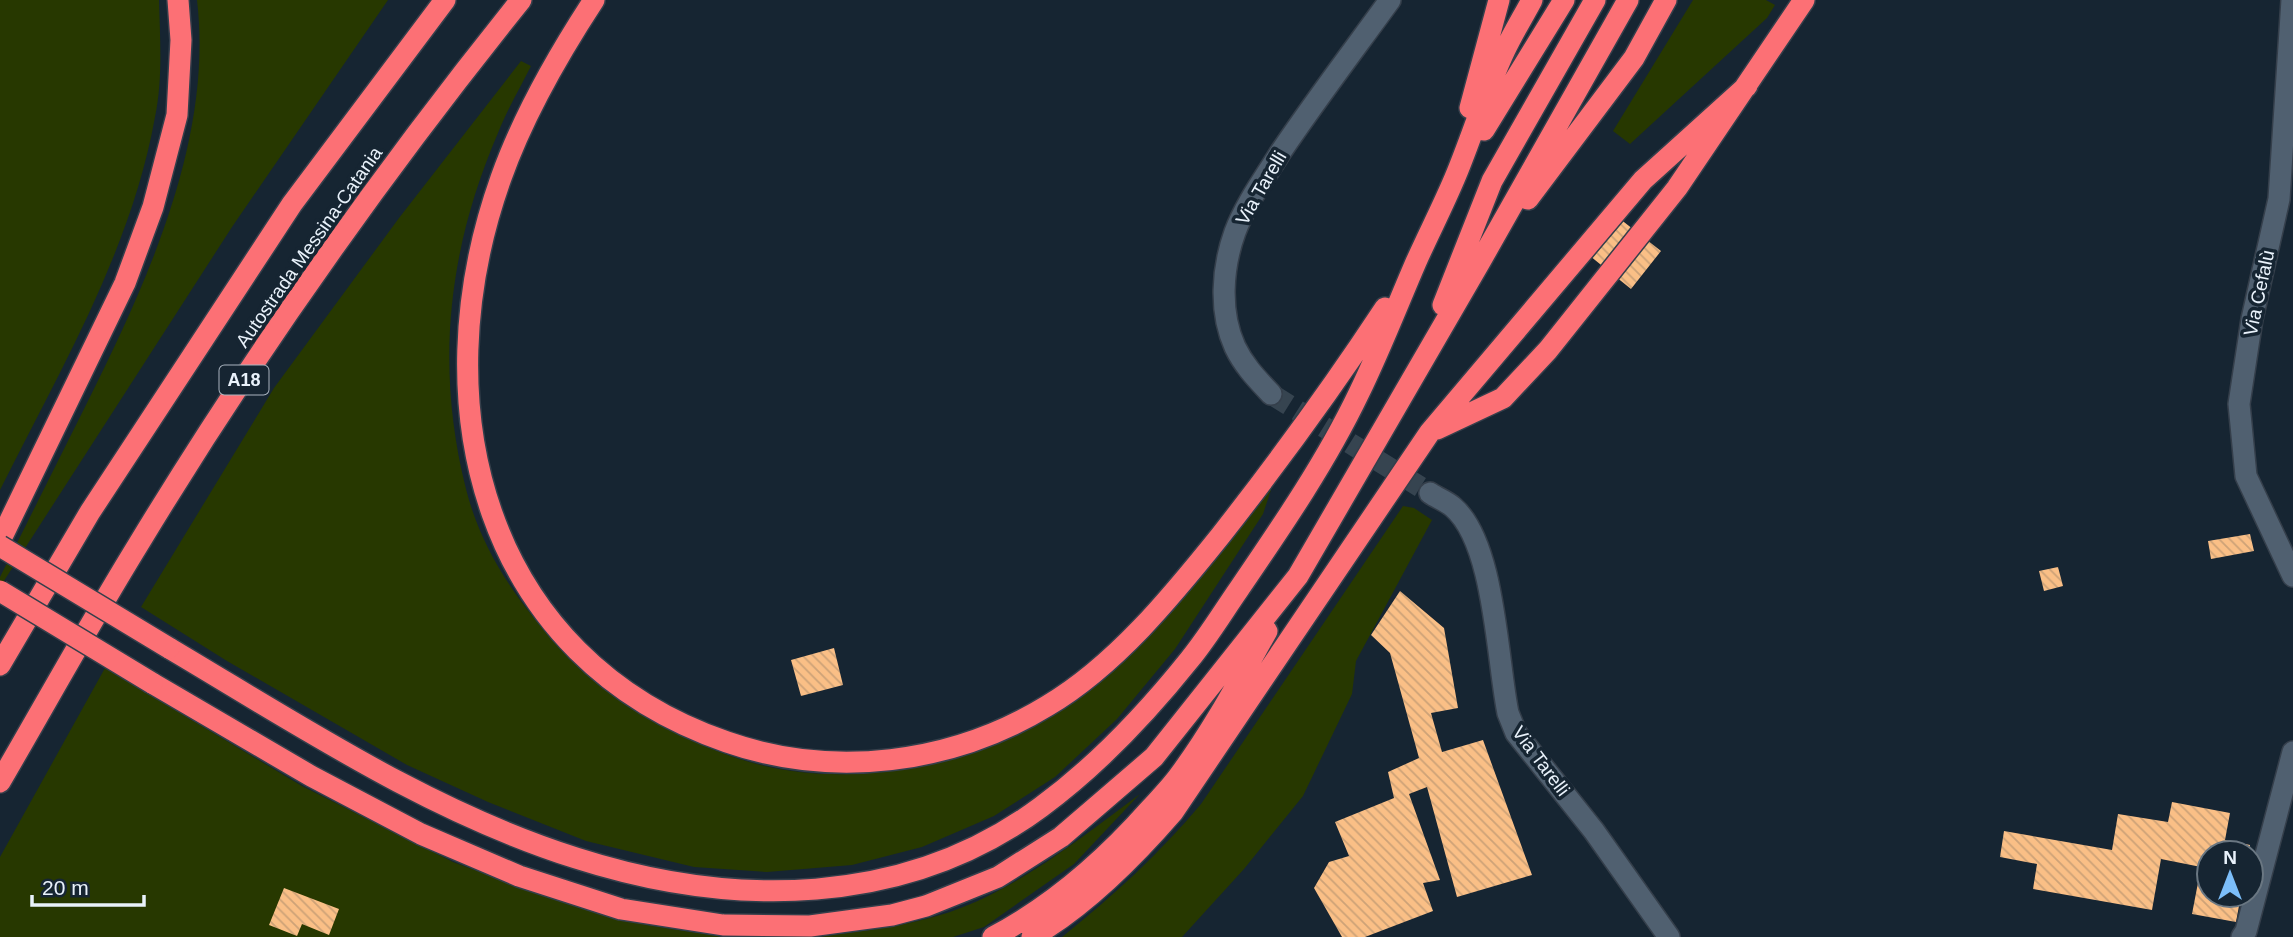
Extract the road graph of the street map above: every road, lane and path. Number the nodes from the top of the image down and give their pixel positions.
1 (178, 0) edge
2 (445, 0) edge
3 (521, 0) edge
4 (594, 0) edge
5 (1390, 0) edge
6 (1499, 0) edge
7 (1532, 0) edge
8 (1564, 0) edge
9 (1595, 0) edge
10 (1628, 0) edge
11 (1665, 0) edge
12 (1804, 0) edge
13 (2292, 0) edge
14 (1747, 86) junction
15 (1454, 179) junction
16 (1418, 257) junction
17 (1480, 262) junction
18 (1420, 366) junction
19 (1271, 394) tunnel mouth
20 (1430, 432) junction
21 (1430, 493) tunnel mouth
22 (0, 541) edge
23 (0, 546) edge
24 (1298, 576) junction
25 (2293, 576) edge
26 (0, 591) edge
27 (0, 665) edge
28 (2293, 752) edge
29 (0, 782) edge
30 (993, 937) edge
31 (1032, 937) edge
32 (1669, 937) edge
33 (2242, 937) edge

1 - 22 highway
2 - 27 highway, Autostrada Messina-Catania
3 - 29 highway, Autostrada Messina-Catania / A18
4 - 16 highway
5 - 19 street, Via Tarelli
6 - 15 highway
7 - 15 highway
8 - 15 highway
9 - 18 highway
10 - 17 highway
11 - 17 highway
12 - 14 highway
13 - 25 street, Via Cefalù
14 - 20 highway
14 - 20 highway
15 - 16 highway
16 - 23 highway, bridge
17 - 18 highway
18 - 24 highway
20 - 31 highway
21 - 32 street, Via Tarelli
24 - 26 highway, bridge
24 - 30 highway
28 - 33 street

